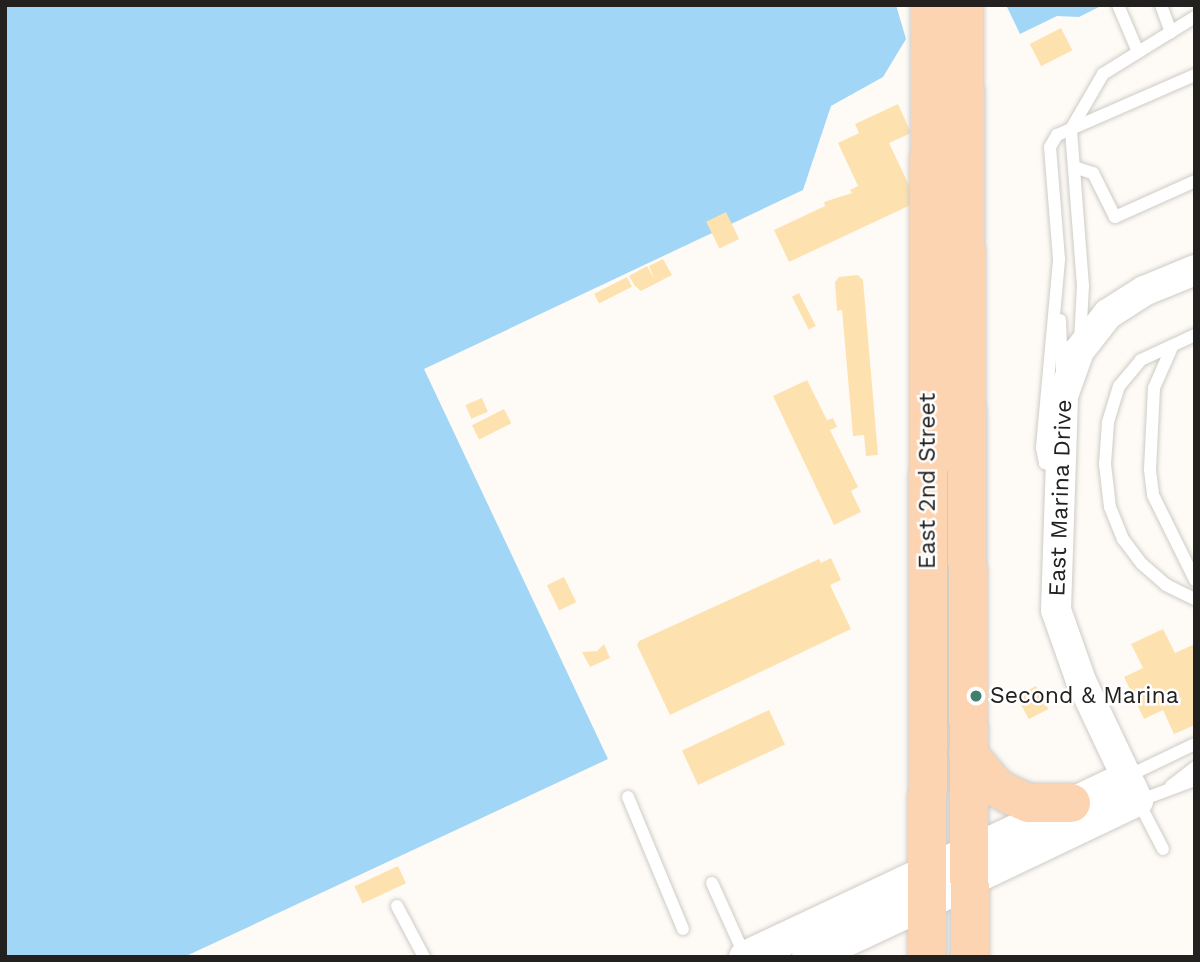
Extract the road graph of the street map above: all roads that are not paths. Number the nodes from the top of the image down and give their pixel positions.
1 (930, 5) edge
2 (964, 5) edge
3 (1118, 5) edge
4 (1161, 5) edge
5 (1195, 17) edge
6 (1171, 32) junction
7 (1138, 52) junction
8 (1195, 75) edge
9 (1071, 129) junction
10 (1074, 167) junction
11 (1195, 181) edge
12 (1195, 270) edge
13 (1058, 271) junction
14 (1195, 335) edge
15 (1172, 347) junction
16 (1079, 351) junction
17 (1063, 396) junction
18 (1058, 468) junction
19 (1195, 580) edge
20 (1195, 599) edge
21 (1195, 744) edge
22 (968, 754) junction
23 (1195, 767) edge
24 (1193, 782) edge
25 (1171, 786) junction
26 (1132, 789) junction
27 (628, 797) dead end
28 (1072, 803) junction
29 (1163, 849) dead end
30 (970, 866) junction
31 (712, 883) dead end
32 (928, 885) junction
33 (397, 906) dead end
34 (683, 929) dead end
35 (424, 957) edge
36 (745, 957) edge
37 (808, 957) edge
38 (927, 957) edge
39 (970, 957) edge

1 - 32 main road, East 2nd Street
2 - 22 main road, East 2nd Street
3 - 7 lane
4 - 6 lane
5 - 6 lane
6 - 7 lane
7 - 9 lane
8 - 9 lane
9 - 10 lane
9 - 13 lane
10 - 11 lane
10 - 16 lane
12 - 16 street, East Marina Drive
13 - 17 lane
13 - 18 lane
14 - 15 lane
15 - 19 lane
15 - 20 lane
16 - 17 street, East Marina Drive
17 - 18 street, East Marina Drive
18 - 26 street, East Marina Drive
21 - 26 lane
22 - 28 main road
22 - 30 main road, East 2nd Street
23 - 25 lane
24 - 25 lane
25 - 26 lane
26 - 28 street
26 - 29 lane
26 - 30 street
27 - 34 lane
28 - 30 street
30 - 32 main road
30 - 39 main road, East 2nd Street
31 - 36 lane
32 - 36 main road
32 - 37 main road
32 - 38 main road, East 2nd Street
33 - 35 lane

